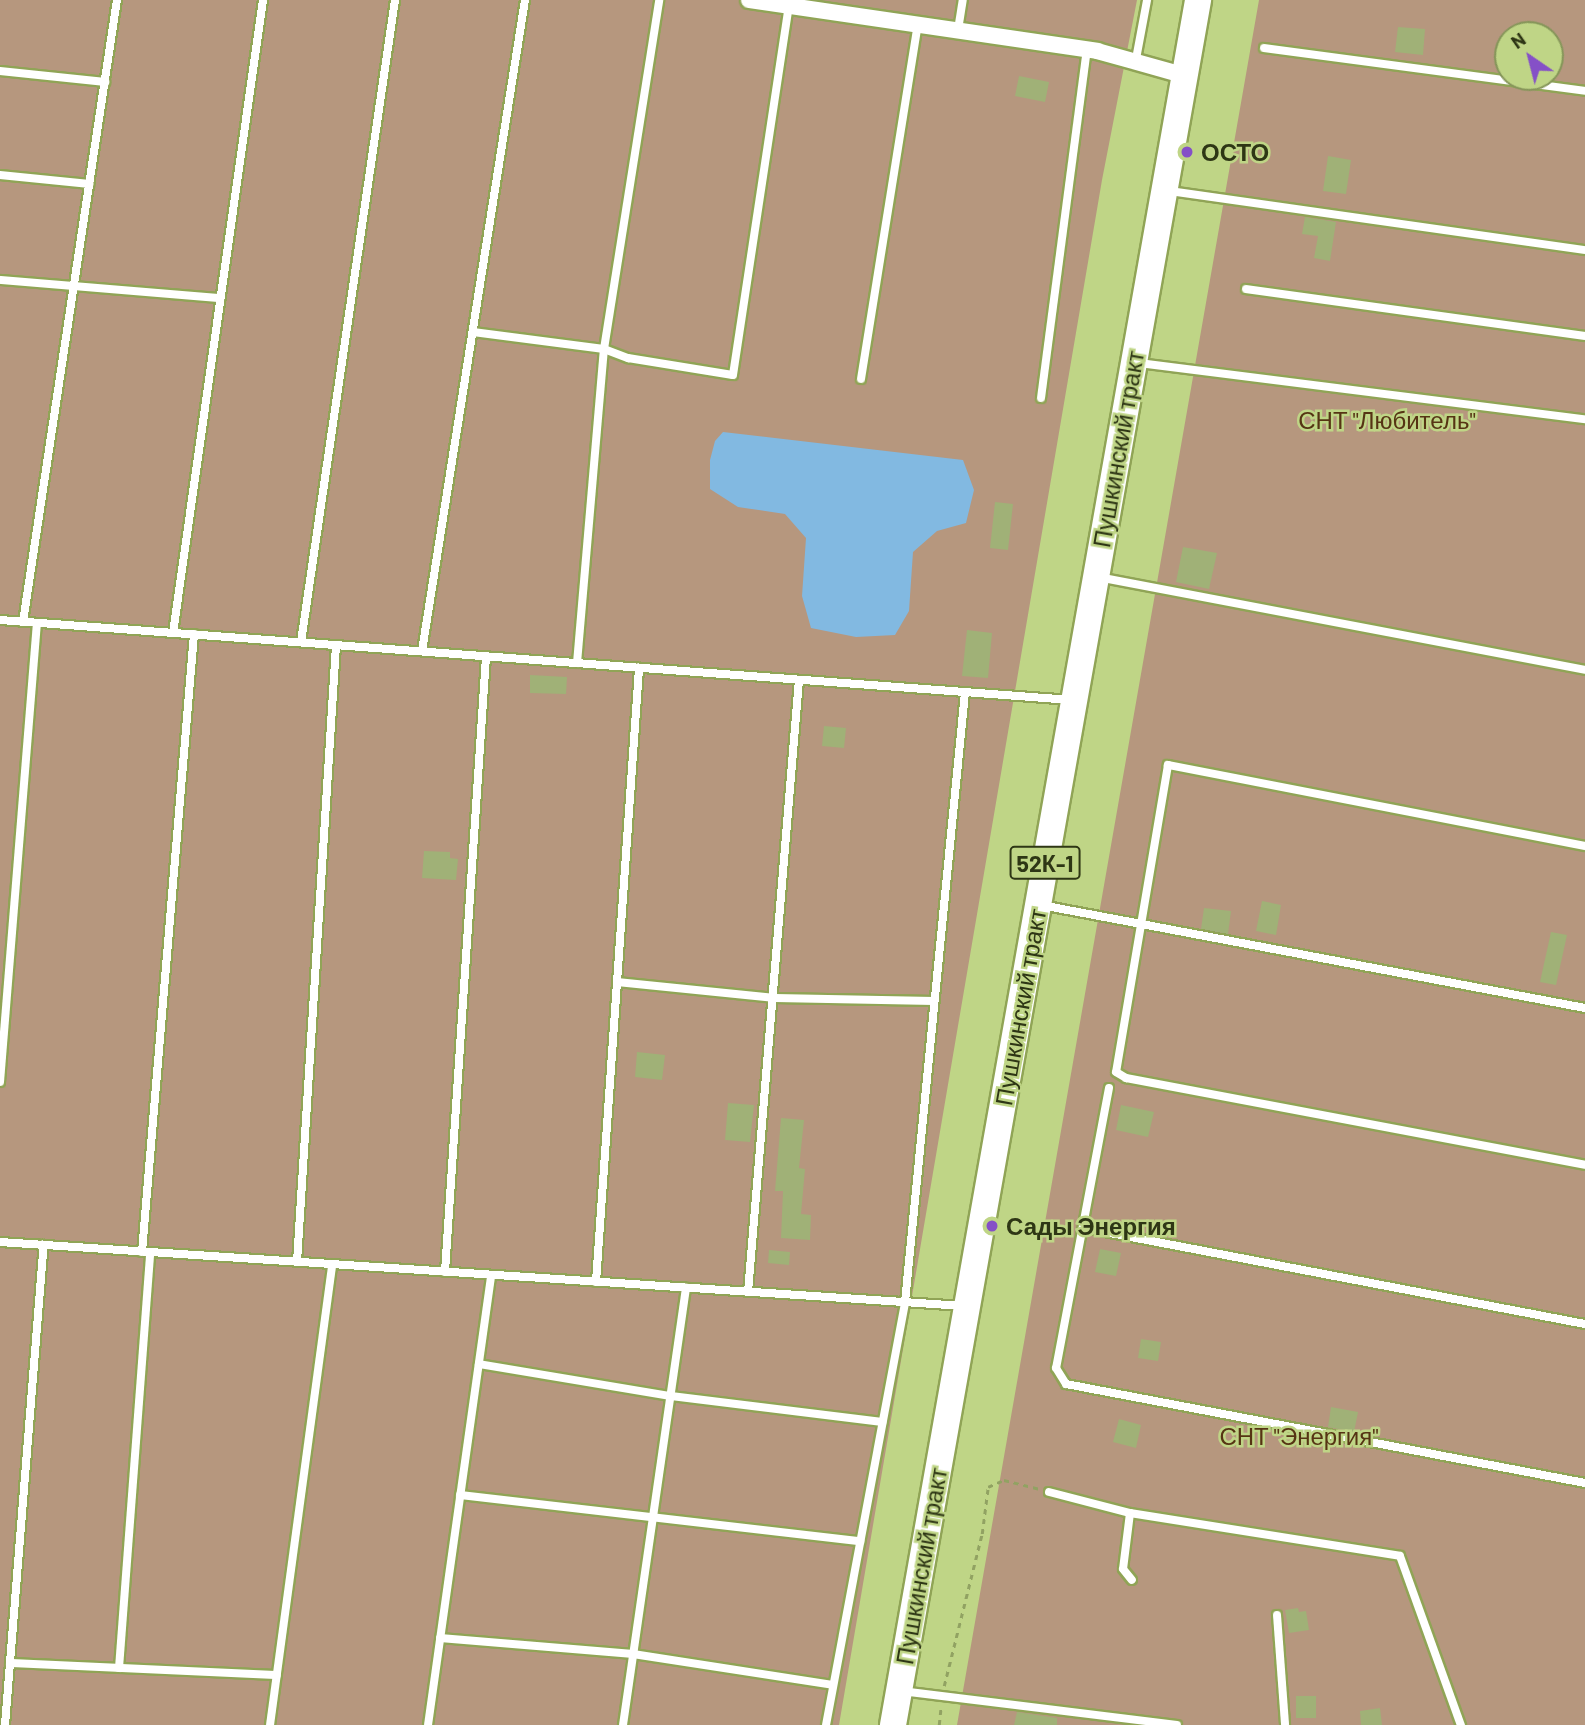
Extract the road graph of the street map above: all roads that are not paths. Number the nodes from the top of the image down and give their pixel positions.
1 (117, 0) edge
2 (263, 0) edge
3 (395, 0) edge
4 (526, 0) edge
5 (659, 0) edge
6 (749, 0) edge
7 (963, 0) edge
8 (1147, 0) edge
9 (1198, 0) edge
10 (800, 4) edge
11 (918, 24) junction
12 (958, 30) junction
13 (1264, 48) dead end
14 (1087, 49) junction
15 (1136, 59) junction
16 (0, 71) edge
17 (1184, 75) junction
18 (105, 82) junction
19 (1585, 91) edge
20 (0, 175) edge
21 (90, 184) junction
22 (1163, 190) junction
23 (1585, 250) edge
24 (0, 280) edge
25 (74, 287) junction
26 (1246, 289) dead end
27 (220, 298) junction
28 (473, 332) junction
29 (1585, 336) edge
30 (604, 349) junction
31 (1133, 363) junction
32 (861, 379) dead end
33 (1041, 398) dead end
34 (1585, 419) edge
35 (1096, 576) junction
36 (0, 620) edge
37 (23, 622) junction
38 (37, 623) junction
39 (173, 633) junction
40 (194, 634) junction
41 (301, 642) junction
42 (336, 645) junction
43 (422, 652) junction
44 (486, 656) junction
45 (576, 663) junction
46 (639, 668) junction
47 (1585, 670) edge
48 (799, 680) junction
49 (965, 692) junction
50 (1074, 701) junction
51 (1585, 846) edge
52 (1038, 905) junction
53 (1143, 926) junction
54 (617, 982) junction
55 (775, 998) junction
56 (934, 1001) junction
57 (1585, 1009) edge
58 (0, 1082) edge
59 (1108, 1088) dead end
60 (1585, 1165) edge
61 (1084, 1228) junction
62 (0, 1242) edge
63 (44, 1245) junction
64 (146, 1252) junction
65 (297, 1262) junction
66 (332, 1264) junction
67 (445, 1272) junction
68 (491, 1275) junction
69 (596, 1282) junction
70 (686, 1288) junction
71 (748, 1292) junction
72 (905, 1302) junction
73 (967, 1306) junction
74 (1585, 1324) edge
75 (479, 1364) junction
76 (671, 1396) junction
77 (882, 1422) junction
78 (1585, 1483) edge
79 (1049, 1492) road end
80 (460, 1495) junction
81 (1130, 1513) junction
82 (653, 1521) junction
83 (860, 1541) junction
84 (1132, 1580) dead end
85 (1277, 1615) dead end
86 (440, 1638) junction
87 (633, 1654) junction
88 (10, 1664) junction
89 (120, 1668) junction
90 (277, 1675) junction
91 (833, 1685) junction
92 (898, 1691) junction
93 (5, 1725) edge
94 (271, 1725) edge
95 (428, 1725) edge
96 (623, 1725) edge
97 (826, 1725) edge
98 (892, 1725) edge
99 (1177, 1725) edge
100 (1284, 1725) edge
101 (1461, 1725) edge

1 - 18 lane
2 - 27 lane
3 - 41 lane
4 - 28 lane
5 - 30 lane
6 - 10 street
7 - 12 lane
8 - 15 lane
9 - 17 main road, Пушкинский тракт / 52К-1
10 - 11 street
10 - 30 lane
11 - 12 street
11 - 32 lane
12 - 14 street
13 - 19 lane
14 - 15 street
14 - 33 lane
15 - 17 street
16 - 18 lane
17 - 22 main road, Пушкинский тракт / 52К-1
18 - 21 lane
20 - 21 lane
21 - 25 lane
22 - 23 lane
22 - 31 main road, Пушкинский тракт / 52К-1
24 - 25 lane
25 - 27 lane
25 - 37 lane
26 - 29 lane
27 - 39 lane
28 - 30 lane
28 - 43 lane
30 - 45 lane
31 - 34 lane
31 - 35 main road, Пушкинский тракт / 52К-1
35 - 47 lane
35 - 50 main road, Пушкинский тракт / 52К-1
36 - 37 lane
37 - 38 lane
38 - 39 lane
38 - 58 lane
39 - 40 lane
40 - 41 lane
40 - 64 lane
41 - 42 lane
42 - 43 lane
42 - 65 lane
43 - 44 lane
44 - 45 lane
44 - 67 lane
45 - 46 lane
46 - 48 lane
46 - 54 lane
48 - 49 lane
48 - 55 lane
49 - 50 lane
49 - 56 lane
50 - 52 main road, Пушкинский тракт / 52К-1
51 - 53 lane
52 - 53 lane
52 - 73 main road, Пушкинский тракт / 52К-1
53 - 57 lane
53 - 60 lane
54 - 55 lane
54 - 69 lane
55 - 56 lane
55 - 71 lane
56 - 72 lane
59 - 61 lane
61 - 74 lane
61 - 78 lane
62 - 63 lane
63 - 64 lane
63 - 88 lane
64 - 65 lane
64 - 89 lane
65 - 66 lane
66 - 67 lane
66 - 90 lane
67 - 68 lane
68 - 69 lane
68 - 75 lane
69 - 70 lane
70 - 71 lane
70 - 76 lane
71 - 72 lane
72 - 73 lane
72 - 77 lane
73 - 92 main road, Пушкинский тракт / 52К-1
75 - 76 lane
75 - 80 lane
76 - 77 lane
76 - 82 lane
77 - 83 lane
79 - 81 lane
80 - 82 lane
80 - 86 lane
81 - 84 lane
81 - 101 lane
82 - 83 lane
82 - 87 lane
83 - 91 lane
85 - 100 lane
86 - 87 lane
86 - 95 lane
87 - 91 lane
87 - 96 lane
88 - 89 lane
88 - 93 lane
89 - 90 lane
90 - 94 lane
91 - 97 lane
92 - 98 main road, Пушкинский тракт / 52К-1
92 - 99 lane

